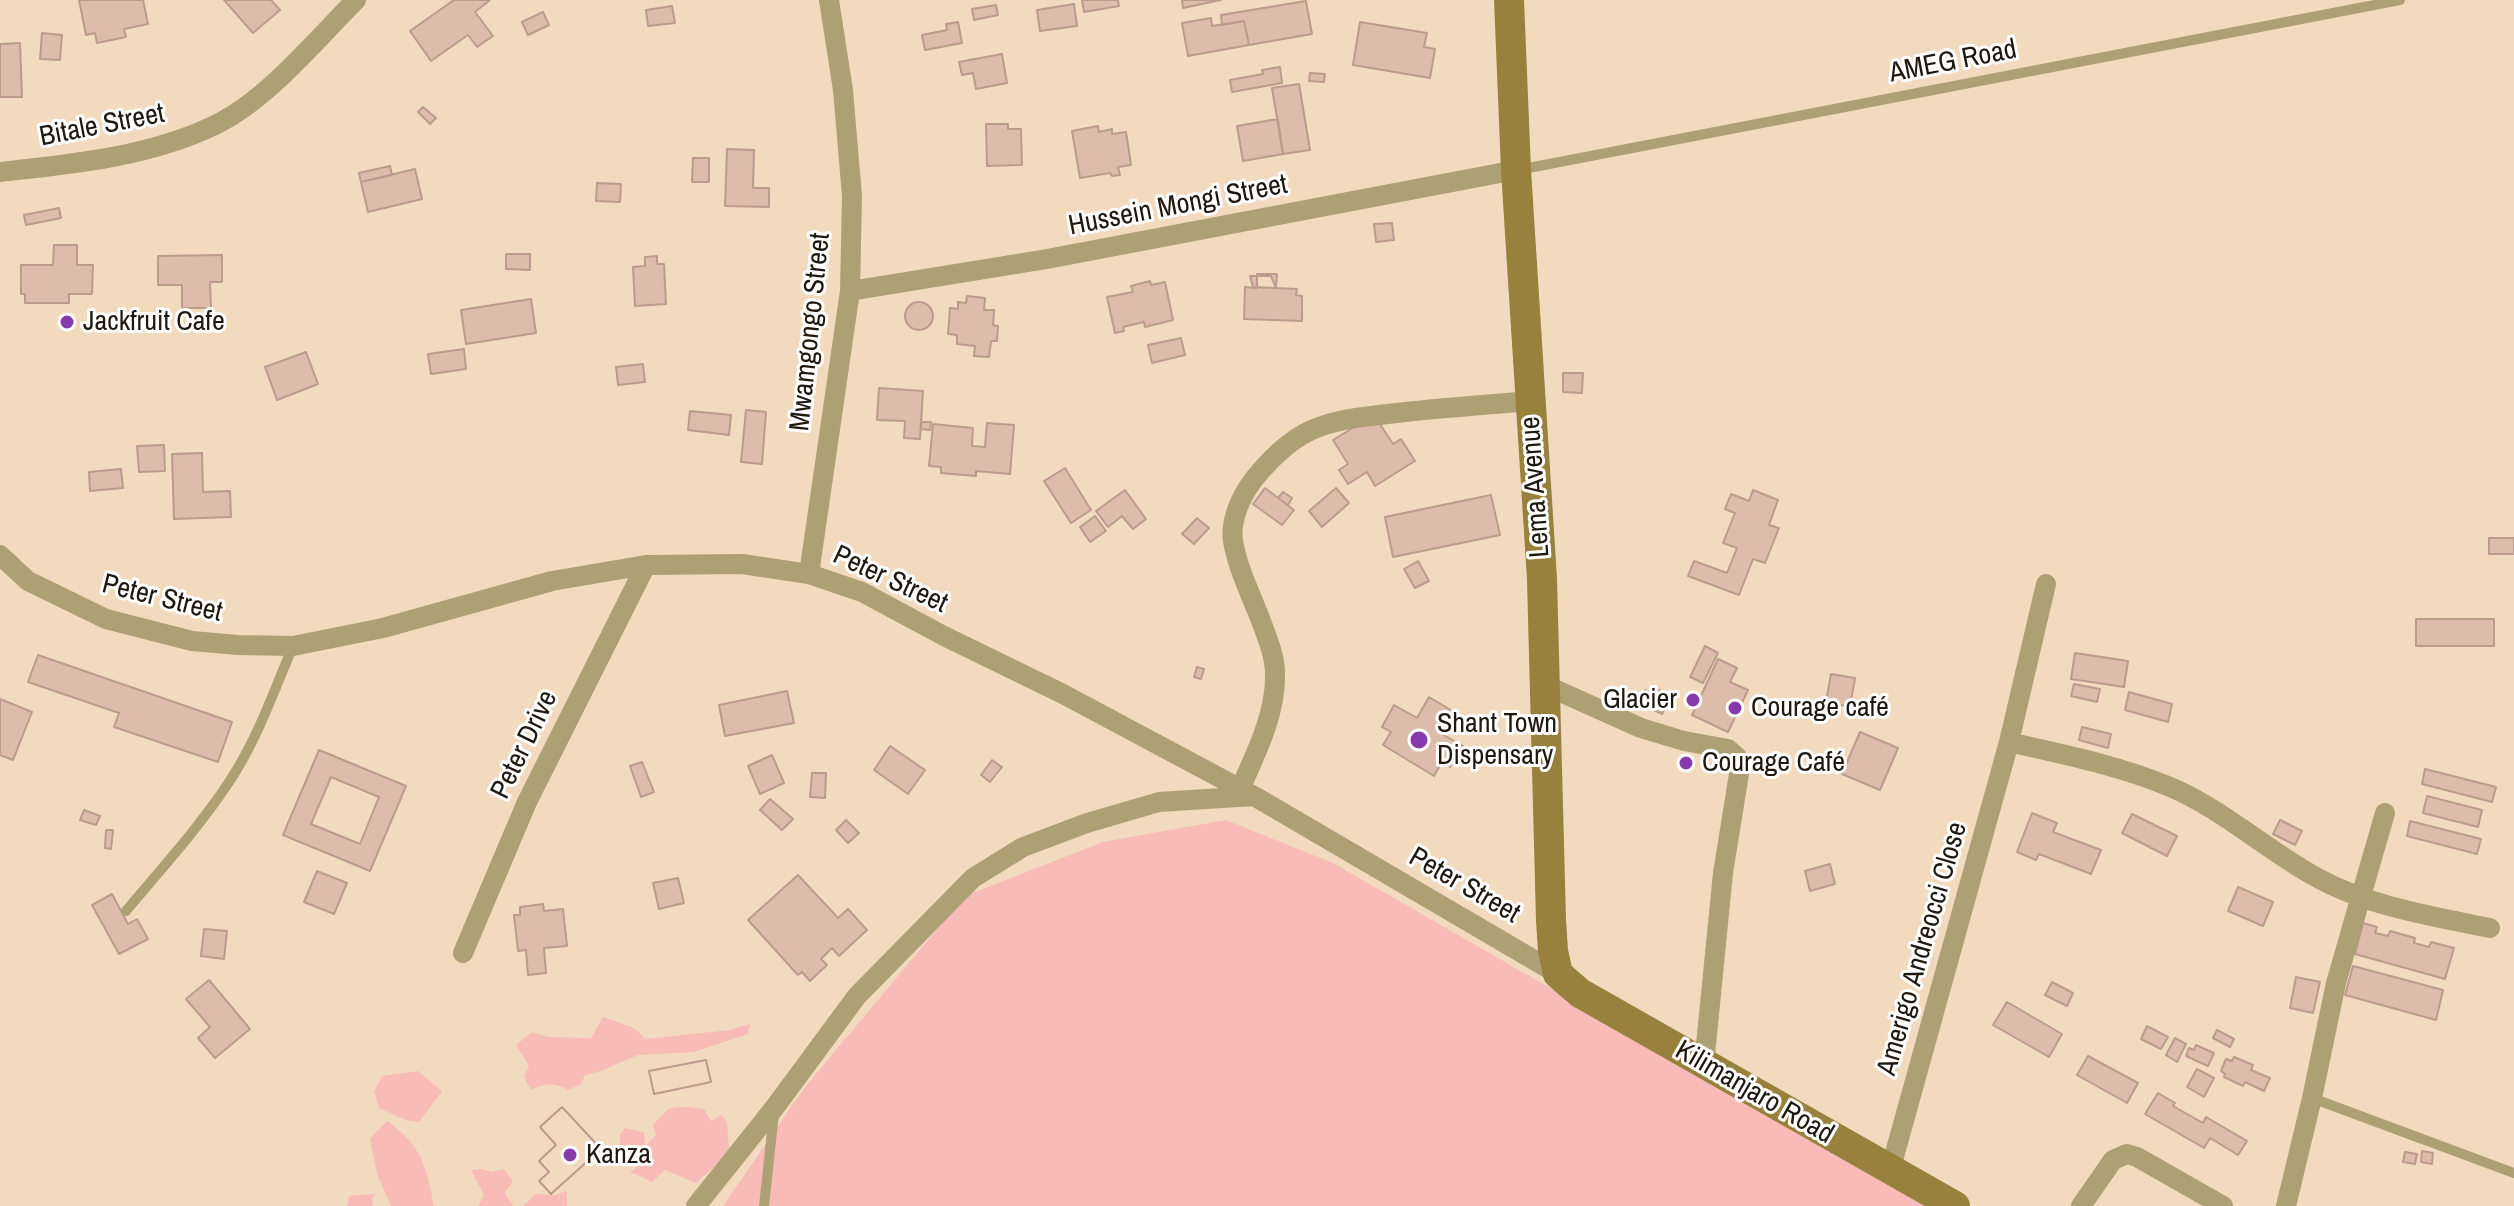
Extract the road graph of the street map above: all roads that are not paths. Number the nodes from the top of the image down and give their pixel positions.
1 (356, 0) edge
2 (829, 0) edge
3 (1509, 0) edge
4 (2400, 0) edge
5 (1516, 170) junction
6 (0, 172) edge
7 (850, 291) junction
8 (1530, 401) junction
9 (0, 555) edge
10 (646, 565) junction
11 (809, 574) junction
12 (2046, 584) dead end
13 (293, 646) junction
14 (1545, 685) junction
15 (2009, 742) junction
16 (1247, 793) junction
17 (2385, 813) dead end
18 (2361, 898) junction
19 (126, 911) dead end
20 (2490, 928) dead end
21 (463, 953) dead end
22 (1558, 974) junction
23 (1704, 1065) junction
24 (2312, 1098) junction
25 (775, 1107) junction
26 (1890, 1171) junction
27 (2514, 1173) edge
28 (696, 1206) edge
29 (764, 1206) edge
30 (1955, 1206) edge
31 (2081, 1206) edge
32 (2223, 1206) edge
33 (2286, 1206) edge

1 - 6 street, Bitale Street
2 - 7 street, Mwamgongo Street
3 - 5 main road, Lema Avenue
4 - 5 lane, AMEG Road
5 - 7 street, Hussein Mongi Street
5 - 8 main road, Lema Avenue
7 - 11 street, Mwamgongo Street
8 - 14 main road, Lema Avenue
8 - 16 street
9 - 13 street, Peter Street
10 - 11 street, Peter Street
10 - 13 street, Peter Street
10 - 21 street, Peter Drive
11 - 16 street, Peter Street
12 - 15 street, Amerigo Andreocci Close
13 - 19 lane
14 - 22 main road, Lema Avenue
14 - 23 street
15 - 18 street
15 - 26 street, Amerigo Andreocci Close
16 - 22 street, Peter Street
16 - 25 street
17 - 18 street
18 - 20 street
18 - 24 street
22 - 23 main road, Kilimanjaro Road
23 - 26 main road, Kilimanjaro Road
24 - 27 lane
24 - 33 street
25 - 28 street
25 - 29 lane
26 - 30 main road, Kilimanjaro Road
31 - 32 street

